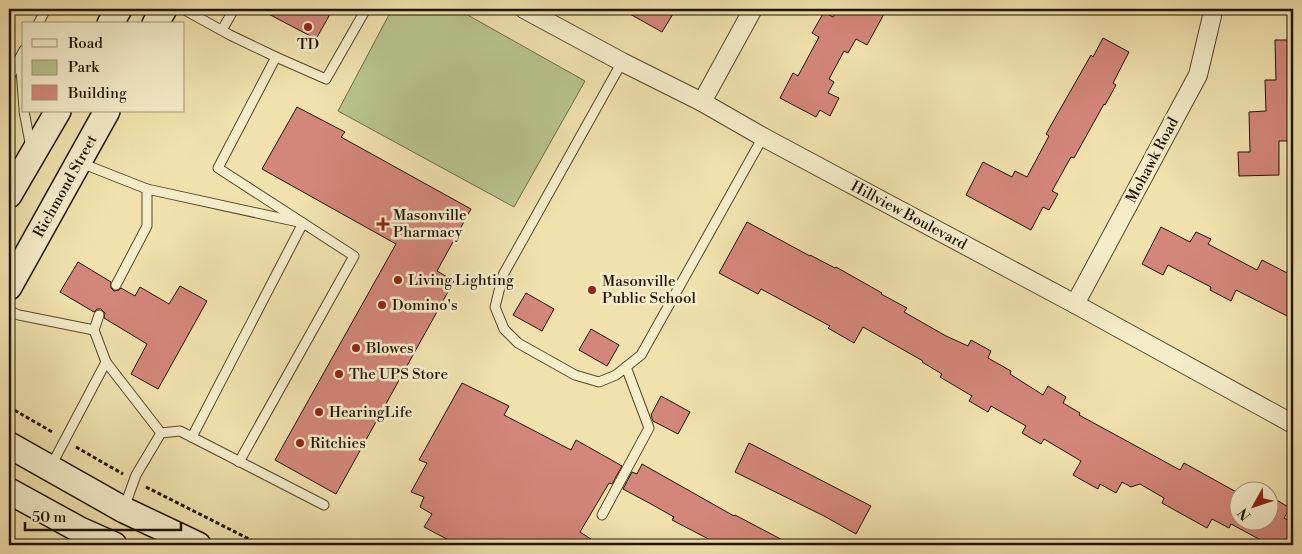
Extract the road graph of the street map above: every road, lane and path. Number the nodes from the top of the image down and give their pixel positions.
1 (46, 9) edge
2 (119, 9) edge
3 (164, 9) edge
4 (184, 9) edge
5 (234, 9) edge
6 (366, 9) edge
7 (524, 9) edge
8 (753, 9) edge
9 (1212, 9) edge
10 (39, 22) edge
11 (111, 22) edge
12 (156, 22) edge
13 (222, 30) junction
14 (22, 54) edge
15 (276, 57) junction
16 (622, 62) junction
17 (9, 78) edge
18 (702, 102) junction
19 (24, 112) edge
20 (57, 112) edge
21 (106, 112) edge
22 (763, 137) junction
23 (32, 156) junction
24 (78, 162) junction
25 (147, 189) junction
26 (9, 194) edge
27 (303, 223) junction
28 (116, 285) dead end
29 (9, 287) edge
30 (1075, 304) junction
31 (9, 311) edge
32 (99, 315) dead end
33 (94, 330) junction
34 (106, 362) junction
35 (626, 367) junction
36 (1293, 424) edge
37 (160, 433) junction
38 (192, 437) junction
39 (9, 445) edge
40 (239, 462) junction
41 (50, 468) junction
42 (9, 491) edge
43 (324, 505) dead end
44 (124, 510) junction
45 (602, 515) dead end
46 (114, 545) edge
47 (198, 545) edge

1 - 10 lane
2 - 11 main road
3 - 12 main road
4 - 13 lane
5 - 13 lane
6 - 15 lane
7 - 16 street, Hillview Boulevard
8 - 18 street
9 - 30 street, Mohawk Road
13 - 15 lane
14 - 17 lane
15 - 27 lane
16 - 18 street, Hillview Boulevard
16 - 35 lane
18 - 22 street, Hillview Boulevard
19 - 23 lane
20 - 23 main road
21 - 24 main road, Richmond Street
22 - 30 street, Hillview Boulevard
22 - 35 lane
23 - 26 main road
24 - 25 lane
24 - 29 main road, Richmond Street
25 - 27 lane
25 - 28 lane
27 - 38 lane
27 - 40 lane
30 - 36 street, Hillview Boulevard
31 - 33 lane
32 - 33 lane
33 - 34 lane
34 - 37 lane
34 - 41 lane
35 - 45 lane
37 - 38 lane
37 - 44 lane
38 - 40 lane
39 - 41 main road
40 - 43 lane
41 - 44 main road
42 - 46 main road
44 - 47 main road

